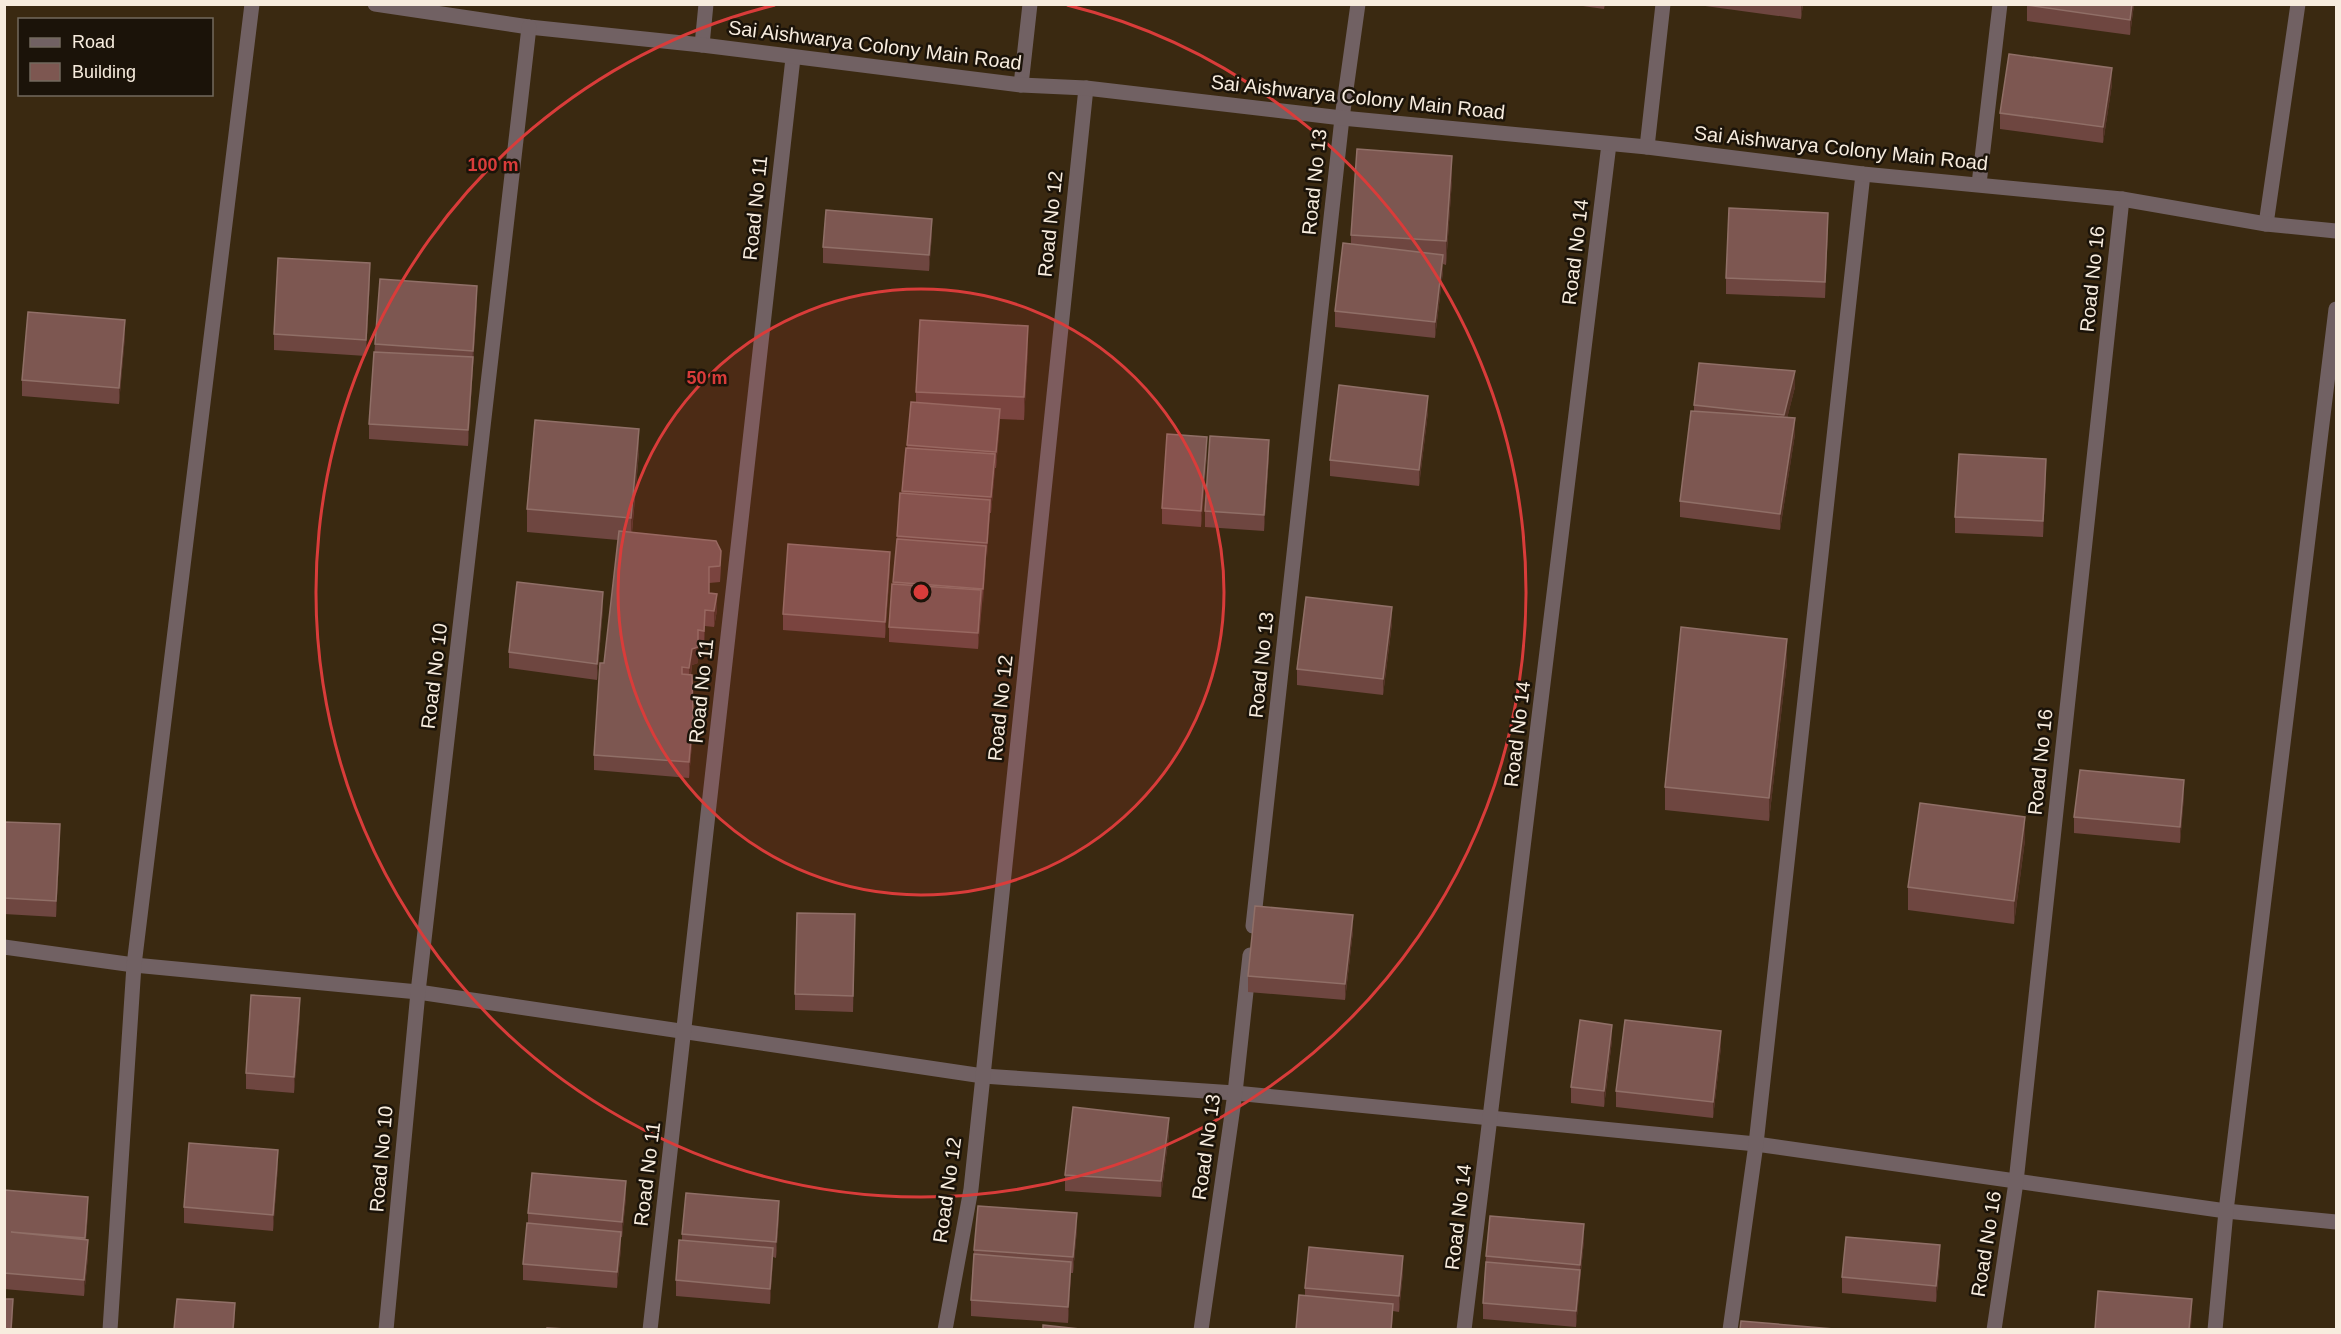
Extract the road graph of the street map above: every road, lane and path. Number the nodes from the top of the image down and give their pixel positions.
1 (252, 4) edge
2 (375, 4) edge
3 (706, 4) edge
4 (1030, 4) edge
5 (1358, 4) edge
6 (1662, 4) edge
7 (2000, 4) edge
8 (2298, 4) edge
9 (529, 27) junction
10 (702, 45) junction
11 (793, 58) junction
12 (1021, 85) junction
13 (1086, 88) junction
14 (1342, 118) junction
15 (1609, 144) junction
16 (1647, 147) junction
17 (1863, 174) junction
18 (1979, 184) junction
19 (2122, 199) junction
20 (2266, 224) junction
21 (2337, 231) edge
22 (2337, 309) edge
23 (4, 947) edge
24 (134, 965) junction
25 (418, 992) junction
26 (684, 1030) junction
27 (983, 1076) junction
28 (1235, 1093) junction
29 (1492, 1118) junction
30 (1756, 1144) junction
31 (2016, 1182) junction
32 (2226, 1211) junction
33 (2337, 1222) edge
34 (110, 1329) edge
35 (386, 1329) edge
36 (650, 1329) edge
37 (945, 1329) edge
38 (1201, 1329) edge
39 (1464, 1329) edge
40 (1730, 1329) edge
41 (1994, 1329) edge
42 (2215, 1329) edge

1 - 24 street
2 - 9 street, Sai Aishwarya Colony Main Road
3 - 10 street
4 - 12 street
5 - 14 street, Road No 13
6 - 16 street
7 - 18 street
8 - 20 street
9 - 10 street, Sai Aishwarya Colony Main Road
9 - 25 street, Road No 10
10 - 11 street, Sai Aishwarya Colony Main Road
11 - 12 street, Sai Aishwarya Colony Main Road
11 - 26 street, Road No 11
12 - 13 street, Sai Aishwarya Colony Main Road
13 - 14 street, Sai Aishwarya Colony Main Road
13 - 27 street, Road No 12
14 - 15 street, Sai Aishwarya Colony Main Road
14 - 28 street, Road No 13
15 - 16 street, Sai Aishwarya Colony Main Road
15 - 29 street, Road No 14
16 - 17 street, Sai Aishwarya Colony Main Road
17 - 18 street, Sai Aishwarya Colony Main Road
17 - 30 street
18 - 19 street, Sai Aishwarya Colony Main Road
19 - 20 street, Sai Aishwarya Colony Main Road
19 - 31 street, Road No 16
20 - 21 street, Sai Aishwarya Colony Main Road
22 - 32 street
23 - 24 street
24 - 25 street
24 - 34 street
25 - 26 street
25 - 35 street, Road No 10
26 - 27 street
26 - 36 street, Road No 11
27 - 28 street
27 - 37 street, Road No 12
28 - 29 street
28 - 38 street, Road No 13
29 - 30 street
29 - 39 street, Road No 14
30 - 31 street
30 - 40 street
31 - 32 street
31 - 41 street, Road No 16
32 - 33 street
32 - 42 street

